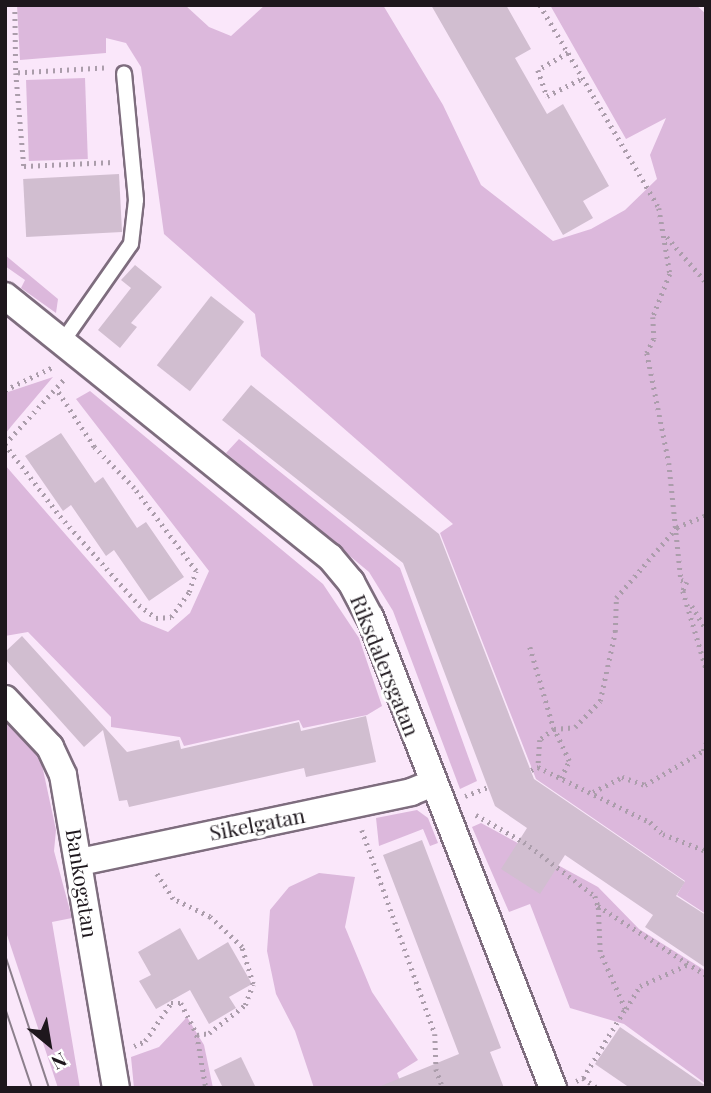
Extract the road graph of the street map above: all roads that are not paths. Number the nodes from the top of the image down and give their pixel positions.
1 (124, 74) road end
2 (5, 296) edge
3 (61, 352) junction
4 (5, 699) edge
5 (433, 783) junction
6 (80, 862) junction
7 (559, 1087) edge
8 (116, 1088) edge

1 - 3 lane
2 - 3 street, Riksdalersgatan
3 - 5 street, Riksdalersgatan
4 - 6 street, Bankogatan
5 - 6 street, Sikelgatan
5 - 7 street, Riksdalersgatan
6 - 8 street, Bankogatan

